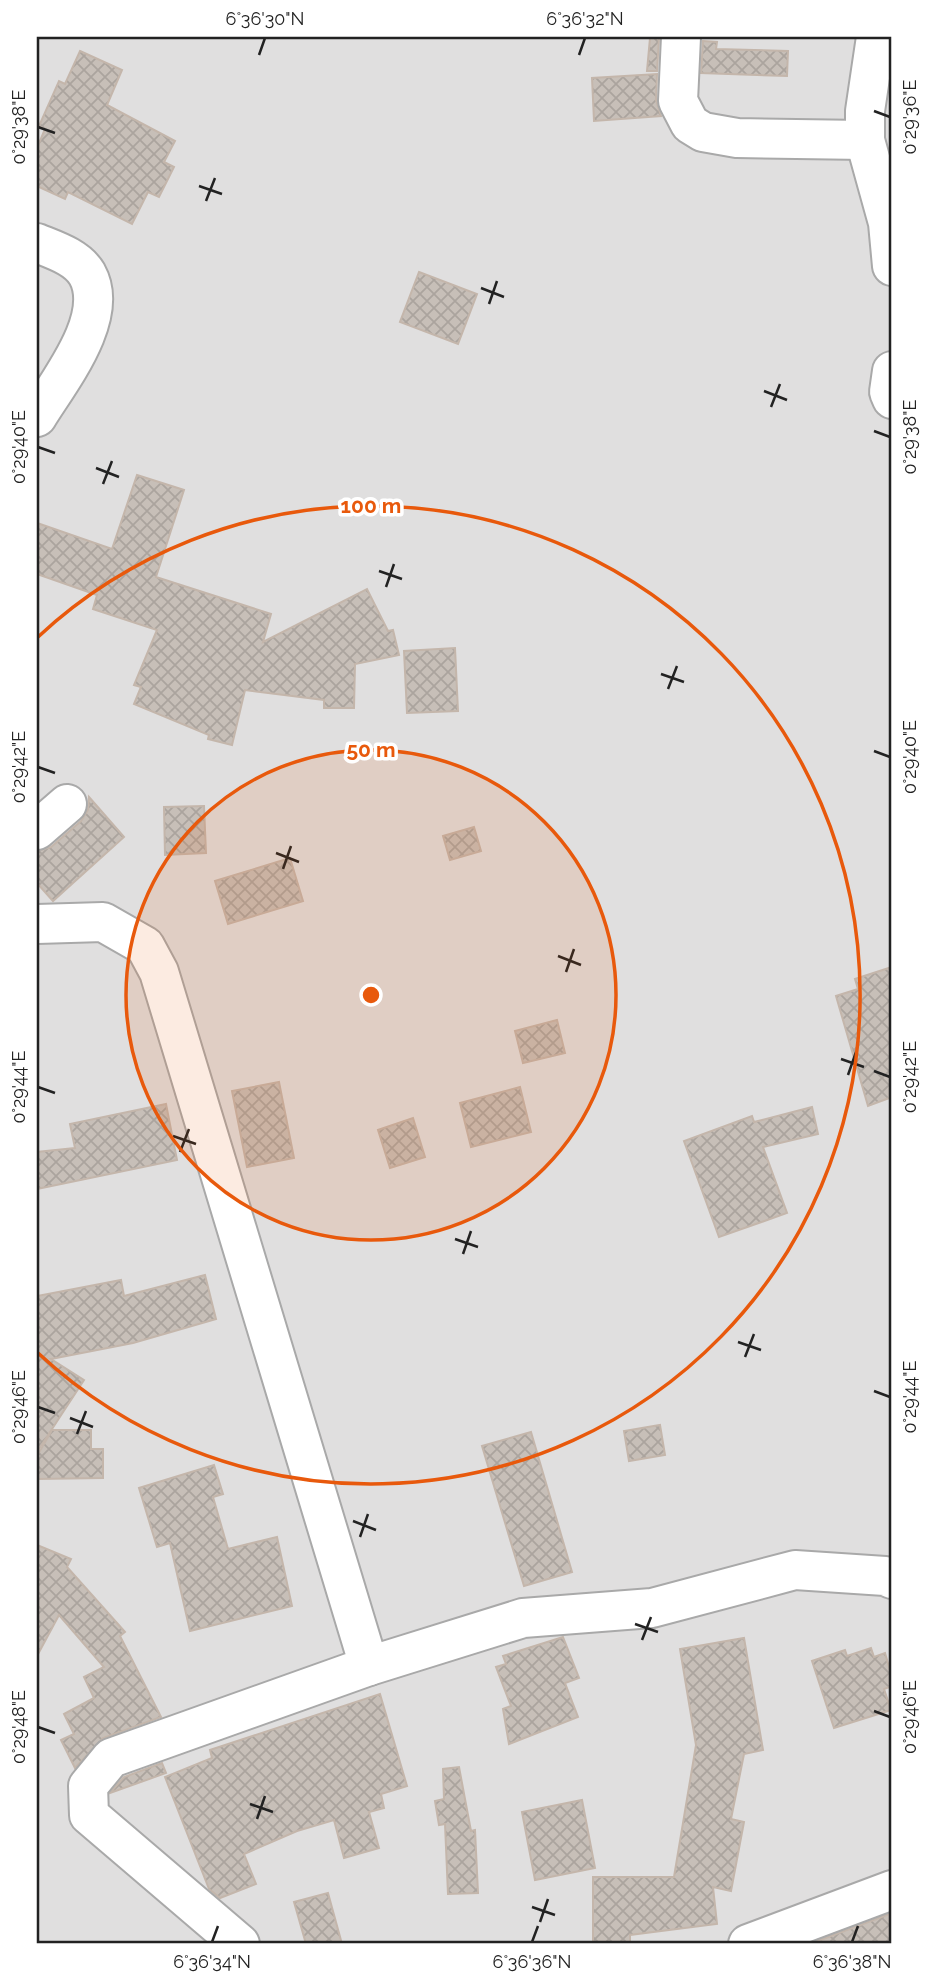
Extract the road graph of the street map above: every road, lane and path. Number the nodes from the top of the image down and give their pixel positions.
1 (681, 37) edge
2 (876, 37) edge
3 (865, 140) junction
4 (37, 243) edge
5 (892, 266) edge
6 (892, 371) edge
7 (892, 399) edge
8 (37, 417) edge
9 (66, 804) dead end
10 (37, 830) edge
11 (37, 924) edge
12 (892, 1579) edge
13 (369, 1666) junction
14 (892, 1890) edge
15 (240, 1944) edge
16 (748, 1944) edge

1 - 3 street
2 - 3 street
3 - 5 street
4 - 8 street
6 - 7 street
9 - 10 street
11 - 13 street
12 - 13 street
13 - 15 street
14 - 16 street

